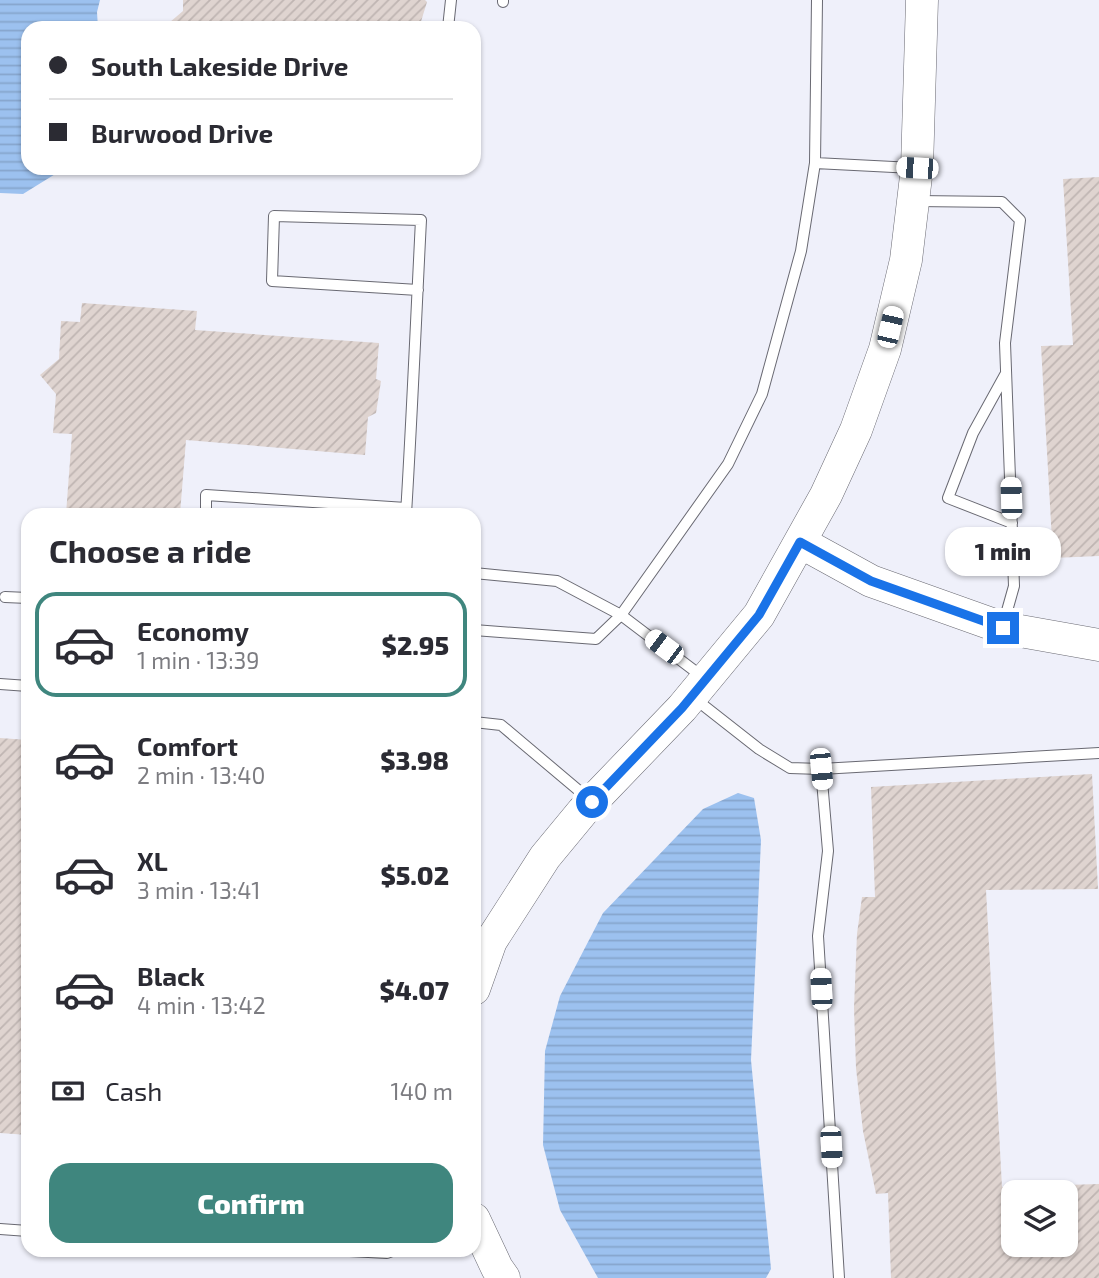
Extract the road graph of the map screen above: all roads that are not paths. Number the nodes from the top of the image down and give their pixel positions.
1 (451, 0) edge
2 (817, 0) edge
3 (922, 0) edge
4 (449, 21) edge
5 (815, 163) junction
6 (917, 168) junction
7 (913, 201) junction
8 (418, 290) junction
9 (1006, 372) junction
10 (205, 508) edge
11 (368, 508) edge
12 (406, 508) edge
13 (1012, 523) junction
14 (800, 542) junction
15 (481, 574) edge
16 (5, 597) dead end
17 (21, 598) edge
18 (621, 615) junction
19 (1003, 628) junction
20 (481, 631) edge
21 (1099, 645) edge
22 (0, 684) edge
23 (21, 686) edge
24 (699, 688) junction
25 (481, 723) edge
26 (1099, 753) edge
27 (821, 769) junction
28 (592, 802) junction
29 (481, 969) edge
30 (0, 1229) edge
31 (21, 1230) edge
32 (481, 1234) edge
33 (504, 1278) edge
34 (839, 1278) edge

1 - 4 lane
2 - 5 lane
3 - 6 street
5 - 6 lane
5 - 18 lane
6 - 7 street
7 - 9 lane
7 - 14 street
8 - 8 lane
8 - 12 lane
9 - 13 lane
9 - 13 lane
10 - 11 lane
13 - 19 lane
14 - 19 street
14 - 24 street
15 - 18 lane
16 - 17 lane
18 - 20 lane
18 - 24 lane
19 - 21 street
22 - 23 lane
24 - 27 lane
24 - 28 street
25 - 28 lane
26 - 27 lane
27 - 34 lane
28 - 29 street
30 - 31 lane
32 - 33 street

